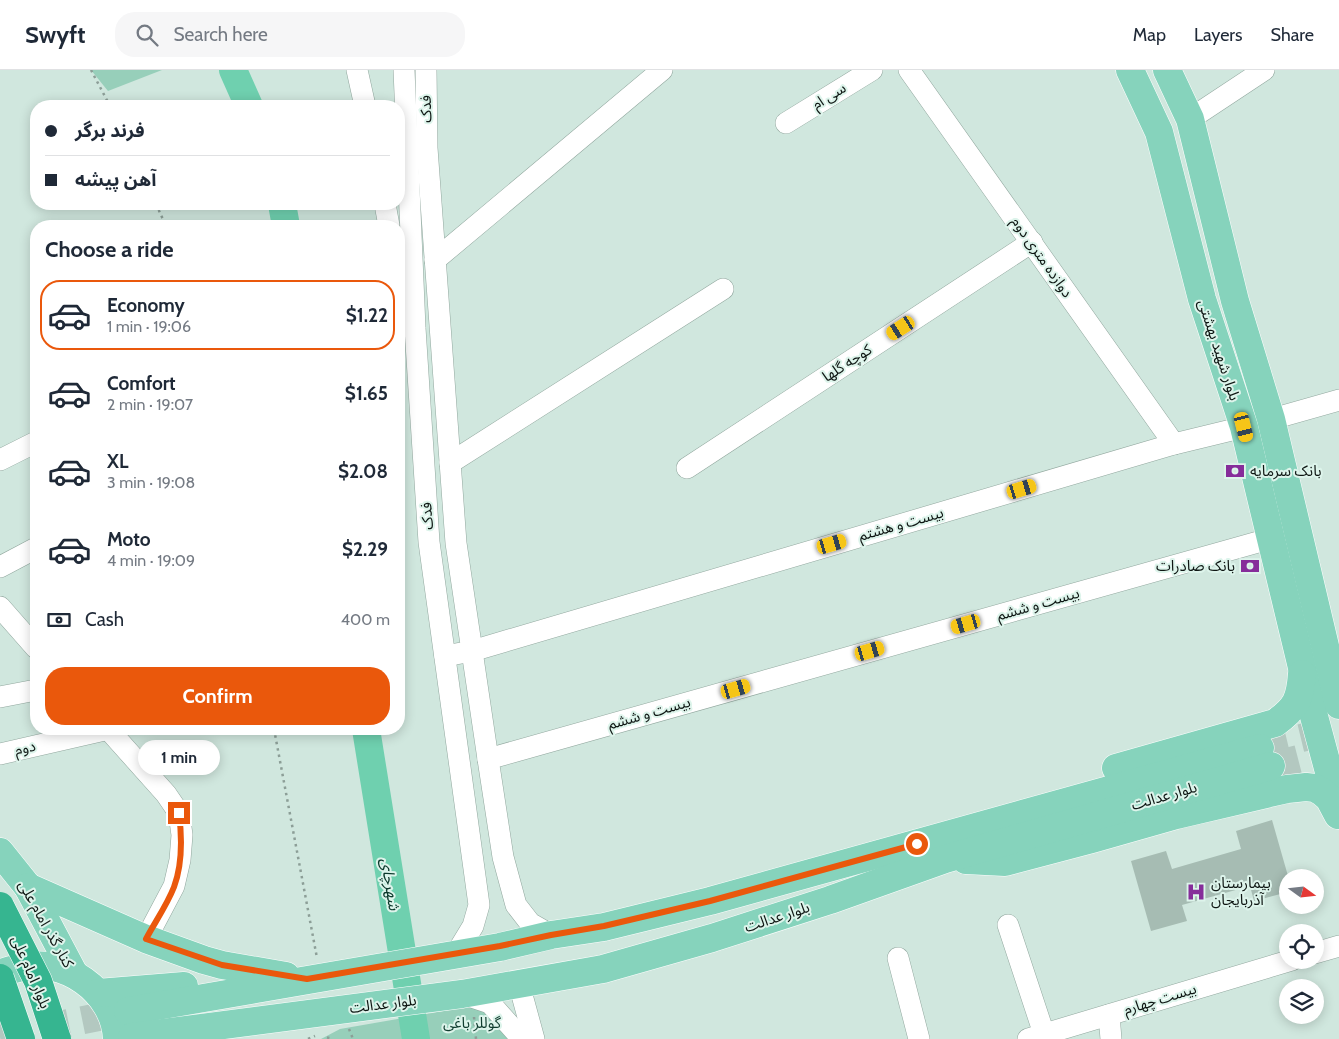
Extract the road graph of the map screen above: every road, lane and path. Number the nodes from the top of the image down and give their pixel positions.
1 (91, 70) edge
2 (357, 70) edge
3 (404, 70) edge
4 (426, 70) edge
5 (662, 70) edge
6 (872, 70) edge
7 (909, 70) edge
8 (1130, 70) edge
9 (1167, 70) edge
10 (1264, 70) edge
11 (107, 100) edge
12 (364, 100) edge
13 (1190, 119) junction
14 (786, 123) dead end
15 (1032, 242) junction
16 (436, 260) junction
17 (723, 289) dead end
18 (405, 299) edge
19 (415, 328) junction
20 (1339, 400) edge
21 (1271, 418) junction
22 (1244, 427) junction
23 (1174, 444) junction
24 (30, 445) edge
25 (0, 460) edge
26 (450, 463) junction
27 (688, 468) dead end
28 (1272, 538) junction
29 (30, 551) edge
30 (0, 567) edge
31 (0, 607) edge
32 (30, 641) edge
33 (1330, 643) edge
34 (472, 651) junction
35 (445, 656) junction
36 (1303, 668) junction
37 (30, 691) edge
38 (0, 697) edge
39 (1339, 705) edge
40 (1274, 723) junction
41 (82, 735) edge
42 (113, 735) edge
43 (275, 735) edge
44 (0, 754) edge
45 (488, 759) junction
46 (1306, 787) junction
47 (1339, 809) edge
48 (1339, 817) edge
49 (917, 844) junction
50 (0, 852) edge
51 (945, 859) junction
52 (23, 880) junction
53 (0, 902) edge
54 (0, 906) edge
55 (1008, 926) dead end
56 (551, 935) junction
57 (146, 939) junction
58 (1339, 946) edge
59 (1324, 950) edge
60 (456, 954) junction
61 (898, 958) dead end
62 (1279, 964) edge
63 (0, 974) edge
64 (74, 974) junction
65 (0, 978) edge
66 (314, 978) junction
67 (519, 984) junction
68 (265, 987) junction
69 (147, 989) junction
70 (98, 993) junction
71 (462, 994) junction
72 (1109, 1015) junction
73 (125, 1032) edge
74 (260, 1032) edge
75 (1036, 1036) edge
76 (530, 1037) edge
77 (21, 1039) edge
78 (57, 1039) edge
79 (210, 1039) edge
80 (919, 1039) edge
81 (1111, 1039) edge

1 - 11 path
2 - 12 street
3 - 19 street, فدک
4 - 16 street, فدک
5 - 16 street
6 - 14 street, سی ام
7 - 15 street, دوازده متری دوم
8 - 22 main road, بلوار شهید بهشتی
9 - 13 main road, بلوار شهید بهشتی
10 - 13 street
13 - 21 main road, بلوار شهید بهشتی
15 - 23 street, دوازده متری دوم
15 - 27 street, کوچه گلها
16 - 26 street, فدک
17 - 26 street
18 - 19 street
19 - 35 street, فدک
20 - 21 street, بیست و هشتم
21 - 22 street, بیست و هشتم
21 - 33 main road, بلوار شهید بهشتی
22 - 23 street, بیست و هشتم
22 - 28 main road, بلوار شهید بهشتی
23 - 34 street, بیست و هشتم
24 - 25 street
26 - 34 street, فدک
28 - 36 main road, بلوار شهید بهشتی
28 - 45 street, بیست و ششم
29 - 30 street
31 - 32 street
33 - 39 main road, بلوار شهید بهشتی
34 - 35 street, بیست و هشتم
34 - 45 street, فدک
35 - 60 street, فدک
36 - 40 main road
36 - 47 main road, بلوار شهید بهشتی
37 - 38 street
40 - 46 main road
40 - 49 main road
41 - 44 street, دوم
42 - 57 street
43 - 66 path
45 - 56 street, فدک
46 - 48 main road
46 - 51 main road
49 - 51 main road, بلوار عدالت
49 - 56 main road, بلوار عدالت
50 - 52 main road, کنار گذر امام علی
51 - 67 main road, بلوار عدالت
52 - 53 main road
52 - 57 main road
52 - 64 main road, کنار گذر امام علی
54 - 78 highway, بلوار امام علی, bridge
55 - 75 street
56 - 60 main road, بلوار عدالت
57 - 66 main road
58 - 59 street
60 - 66 main road, بلوار عدالت
61 - 80 street
62 - 72 street, بیست چهارم
63 - 64 main road
64 - 70 main road
65 - 77 highway, بلوار امام علی, bridge
66 - 68 main road, بلوار عدالت
67 - 71 main road, بلوار عدالت
67 - 76 street
68 - 69 main road
68 - 73 main road
69 - 70 main road
69 - 73 main road
70 - 73 main road
71 - 74 main road, بلوار عدالت
71 - 76 street
72 - 75 street, بیست چهارم
72 - 81 street
73 - 74 main road
74 - 79 main road

